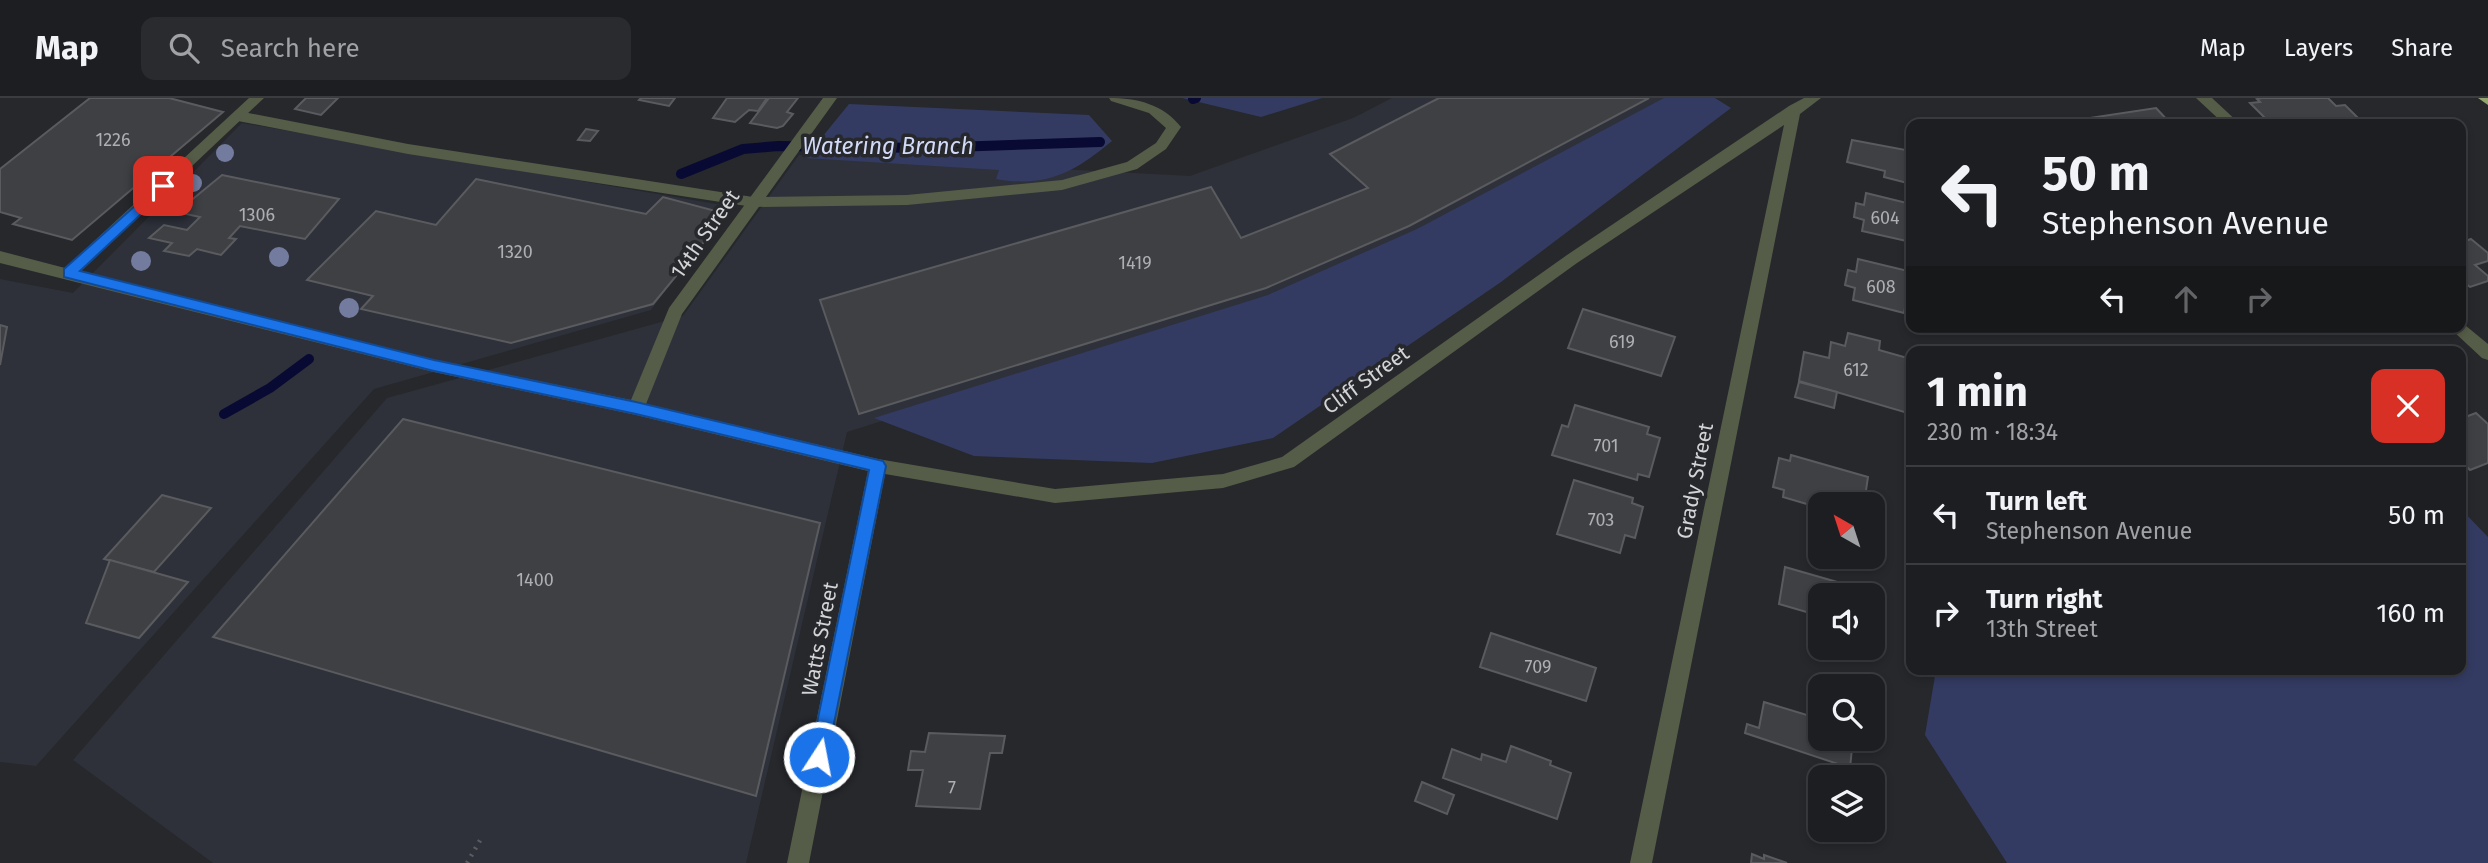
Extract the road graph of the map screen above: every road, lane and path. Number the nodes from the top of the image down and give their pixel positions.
1 (257, 98) edge
2 (830, 98) edge
3 (1116, 98) edge
4 (1814, 98) edge
5 (2203, 98) edge
6 (1794, 109) junction
7 (238, 116) junction
8 (2227, 119) edge
9 (753, 202) junction
10 (0, 257) edge
11 (69, 273) junction
12 (2465, 333) edge
13 (2488, 354) edge
14 (636, 408) junction
15 (878, 466) junction
16 (482, 837) dead end
17 (467, 863) edge
18 (798, 863) edge
19 (1641, 863) edge

1 - 7 street
2 - 9 street, 14th Street
3 - 9 street
4 - 6 street, Cliff Street
5 - 8 street
6 - 15 street, Cliff Street
6 - 19 street, Grady Street
7 - 9 street
7 - 11 street
9 - 14 street, 14th Street
10 - 11 street, Cliff Street
11 - 14 street, Cliff Street
12 - 13 street
14 - 15 street, Cliff Street
15 - 18 street, Watts Street
16 - 17 path

